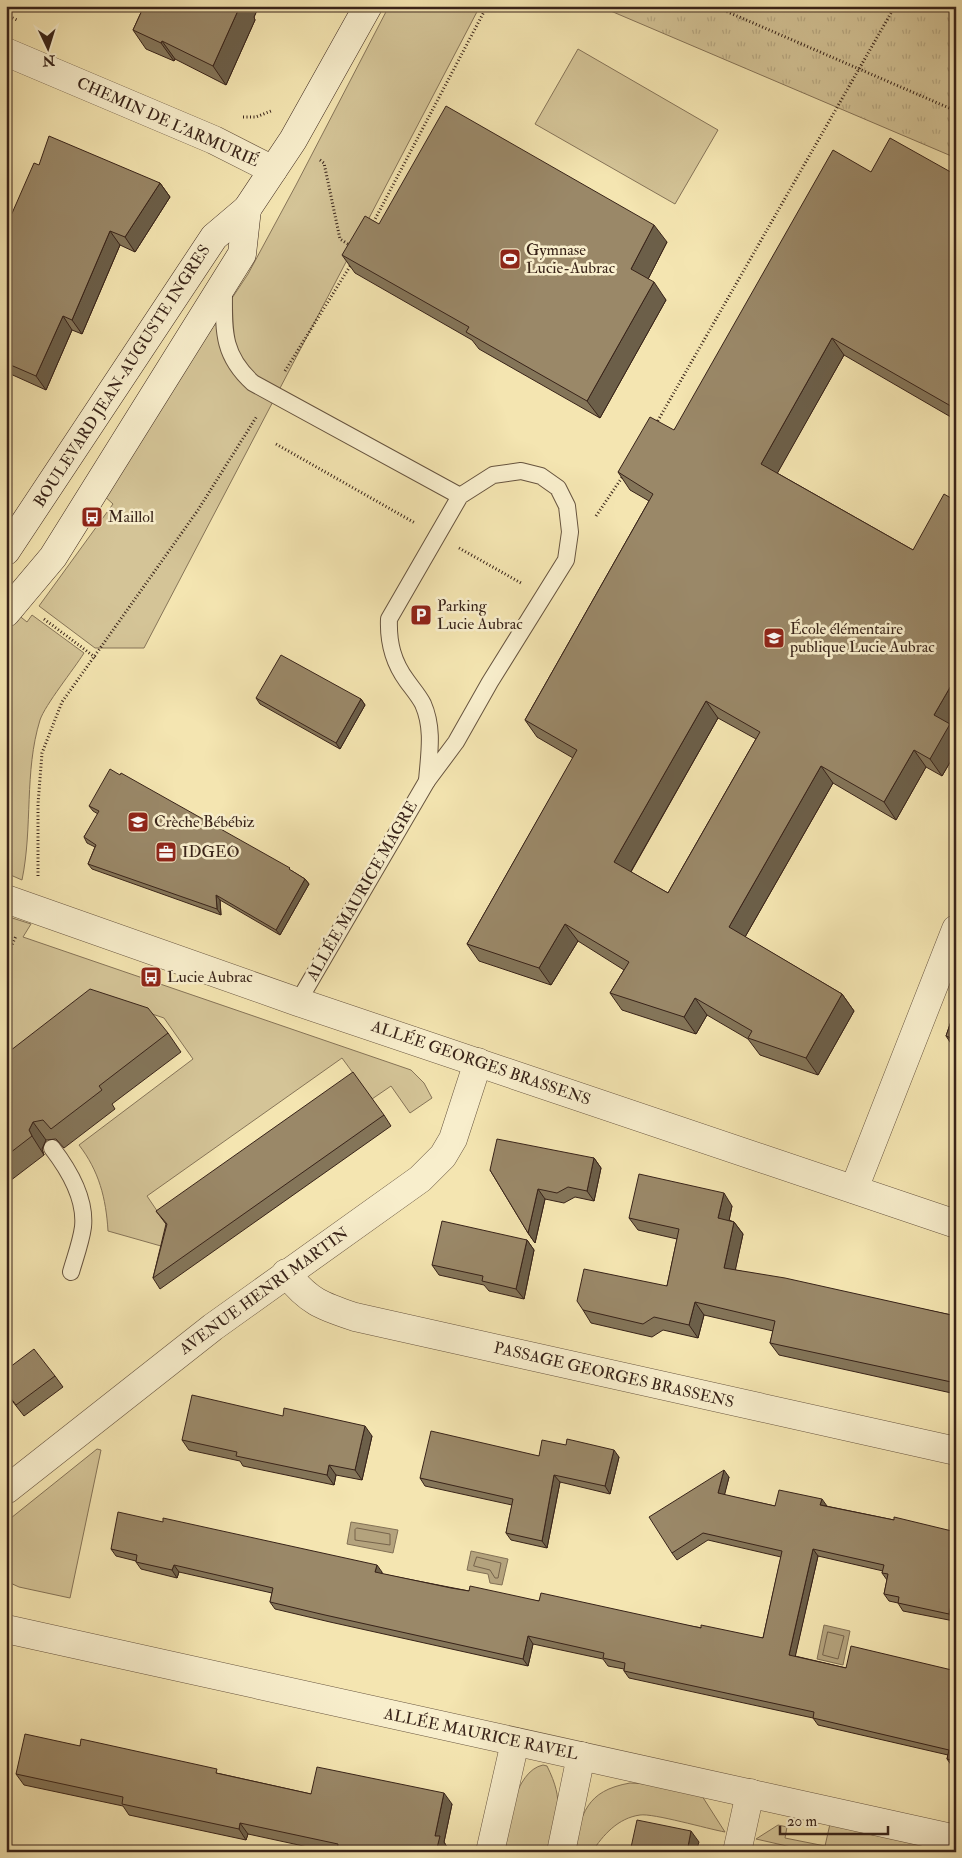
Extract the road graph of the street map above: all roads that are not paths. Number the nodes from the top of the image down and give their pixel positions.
1 (368, 6) edge
2 (6, 52) edge
3 (273, 170) junction
4 (246, 209) junction
5 (224, 283) junction
6 (460, 496) junction
7 (6, 551) edge
8 (6, 613) edge
9 (426, 781) junction
10 (17, 904) edge
11 (956, 929) edge
12 (298, 1002) junction
13 (478, 1062) junction
14 (52, 1148) edge
15 (854, 1189) junction
16 (956, 1224) edge
17 (71, 1272) dead end
18 (286, 1273) junction
19 (956, 1451) edge
20 (6, 1490) edge
21 (6, 1629) edge
22 (515, 1742) junction
23 (581, 1756) junction
24 (750, 1794) junction
25 (956, 1839) edge
26 (490, 1852) edge
27 (561, 1852) edge
28 (737, 1852) edge

1 - 3 street, BOULEVARD JEAN-AUGUSTE INGRES
2 - 3 street, CHEMIN DE L'ARMURIÉ
3 - 4 street, BOULEVARD JEAN-AUGUSTE INGRES
4 - 5 street, BOULEVARD JEAN-AUGUSTE INGRES
4 - 7 street, BOULEVARD JEAN-AUGUSTE INGRES
5 - 6 lane
5 - 8 street, BOULEVARD JEAN-AUGUSTE INGRES
6 - 9 lane
6 - 9 lane, ALLÉE MAURICE MAGRE
9 - 12 lane, ALLÉE MAURICE MAGRE
10 - 12 street, ALLÉE GEORGES BRASSENS
11 - 15 street
12 - 13 street, ALLÉE GEORGES BRASSENS
13 - 15 street, ALLÉE GEORGES BRASSENS
13 - 18 street, AVENUE HENRI MARTIN
14 - 17 lane
15 - 16 street, ALLÉE GEORGES BRASSENS
18 - 19 street, PASSAGE GEORGES BRASSENS
18 - 20 street, AVENUE HENRI MARTIN
21 - 22 street, ALLÉE MAURICE RAVEL
22 - 23 street, ALLÉE MAURICE RAVEL
22 - 26 street
23 - 24 street, ALLÉE MAURICE RAVEL
23 - 27 street
24 - 25 street, ALLÉE MAURICE RAVEL
24 - 28 street

